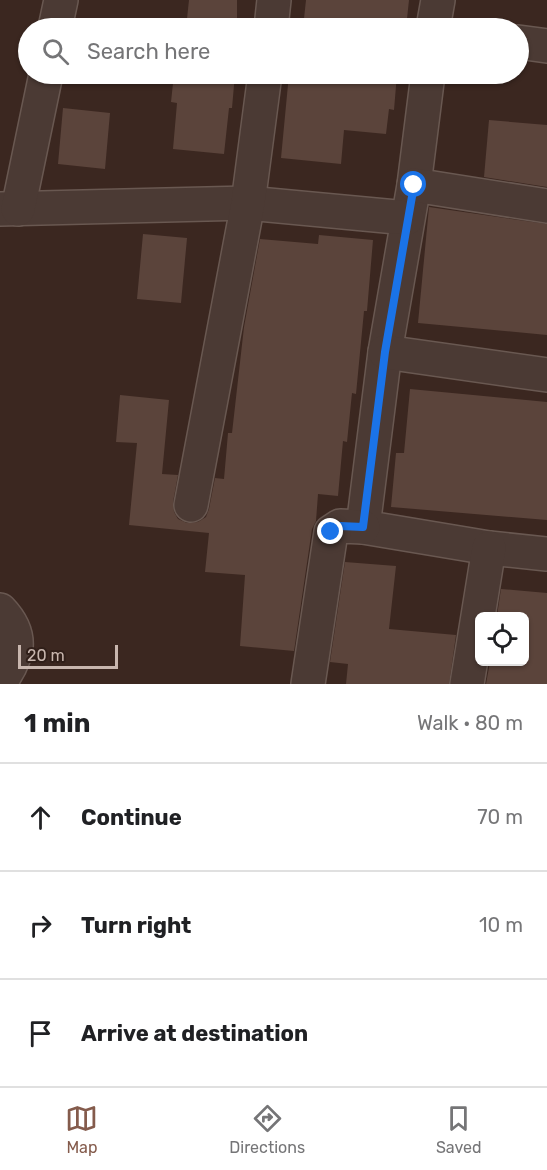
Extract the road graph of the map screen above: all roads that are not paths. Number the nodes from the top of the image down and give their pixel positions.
1 (61, 0) edge
2 (274, 0) edge
3 (438, 0) edge
4 (57, 18) edge
5 (271, 18) edge
6 (435, 18) edge
7 (529, 43) edge
8 (547, 46) edge
9 (43, 84) edge
10 (264, 84) edge
11 (427, 84) edge
12 (414, 185) junction
13 (248, 203) junction
14 (547, 206) edge
15 (9, 209) edge
16 (407, 218) junction
17 (385, 352) junction
18 (547, 375) edge
19 (191, 505) dead end
20 (363, 527) junction
21 (489, 548) junction
22 (547, 554) edge
23 (0, 610) edge
24 (0, 682) edge
25 (308, 684) edge
26 (467, 684) edge

1 - 4 street
2 - 5 street
3 - 6 street
7 - 8 street
9 - 15 street
10 - 13 street
11 - 12 street
12 - 14 street
12 - 16 street
13 - 15 street
13 - 16 street
13 - 19 street
16 - 17 street
17 - 18 street
17 - 20 street
20 - 21 street
20 - 25 street
21 - 22 street
21 - 26 street
23 - 24 street

